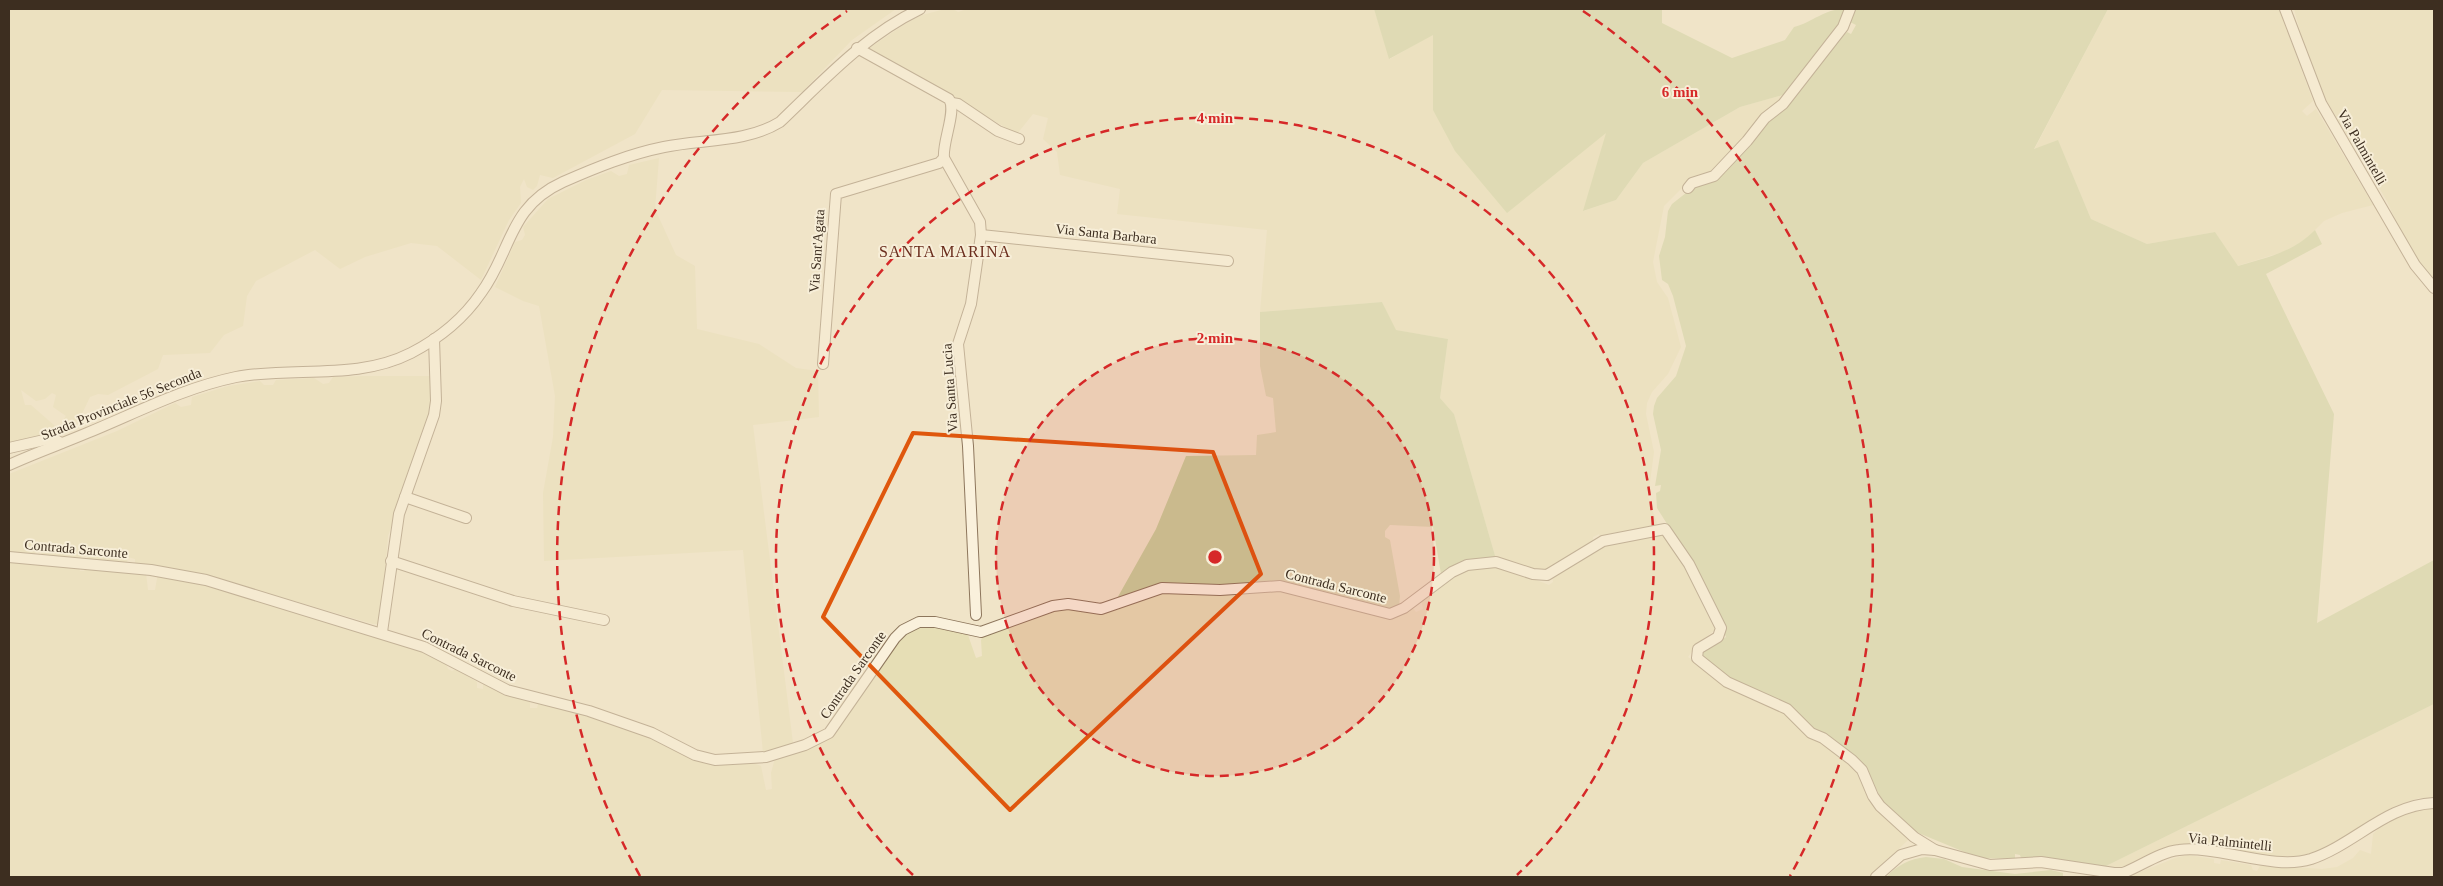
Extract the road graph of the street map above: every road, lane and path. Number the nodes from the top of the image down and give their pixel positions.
1 (920, 9) edge
2 (1850, 9) edge
3 (2285, 9) edge
4 (857, 48) junction
5 (952, 103) junction
6 (1019, 139) dead end
7 (944, 158) junction
8 (1688, 188) dead end
9 (981, 235) junction
10 (1228, 261) dead end
11 (2434, 288) edge
12 (434, 339) junction
13 (823, 364) dead end
14 (61, 443) junction
15 (9, 448) edge
16 (9, 465) edge
17 (405, 497) junction
18 (466, 518) dead end
19 (9, 557) edge
20 (391, 562) junction
21 (976, 615) dead end
22 (604, 620) dead end
23 (382, 632) junction
24 (2434, 803) edge
25 (1935, 850) junction
26 (1876, 877) edge

1 - 4 street, Strada Provinciale 56 Seconda
2 - 8 street
3 - 11 street, Via Palmintelli
4 - 5 street
4 - 12 street, Strada Provinciale 56 Seconda
5 - 6 street
5 - 7 street
7 - 9 street, Via Santa Lucia
7 - 13 street, Via Sant'Agata
9 - 10 street, Via Santa Barbara
9 - 21 street, Via Santa Lucia
12 - 14 street, Strada Provinciale 56 Seconda
12 - 17 street
14 - 15 street
14 - 16 street, Strada Provinciale 56 Seconda
17 - 18 street
17 - 20 street
19 - 23 street, Contrada Sarconte
20 - 22 street
20 - 23 street
23 - 25 street, Contrada Sarconte
24 - 25 street, Via Palmintelli
25 - 26 street, Via Palmintelli

